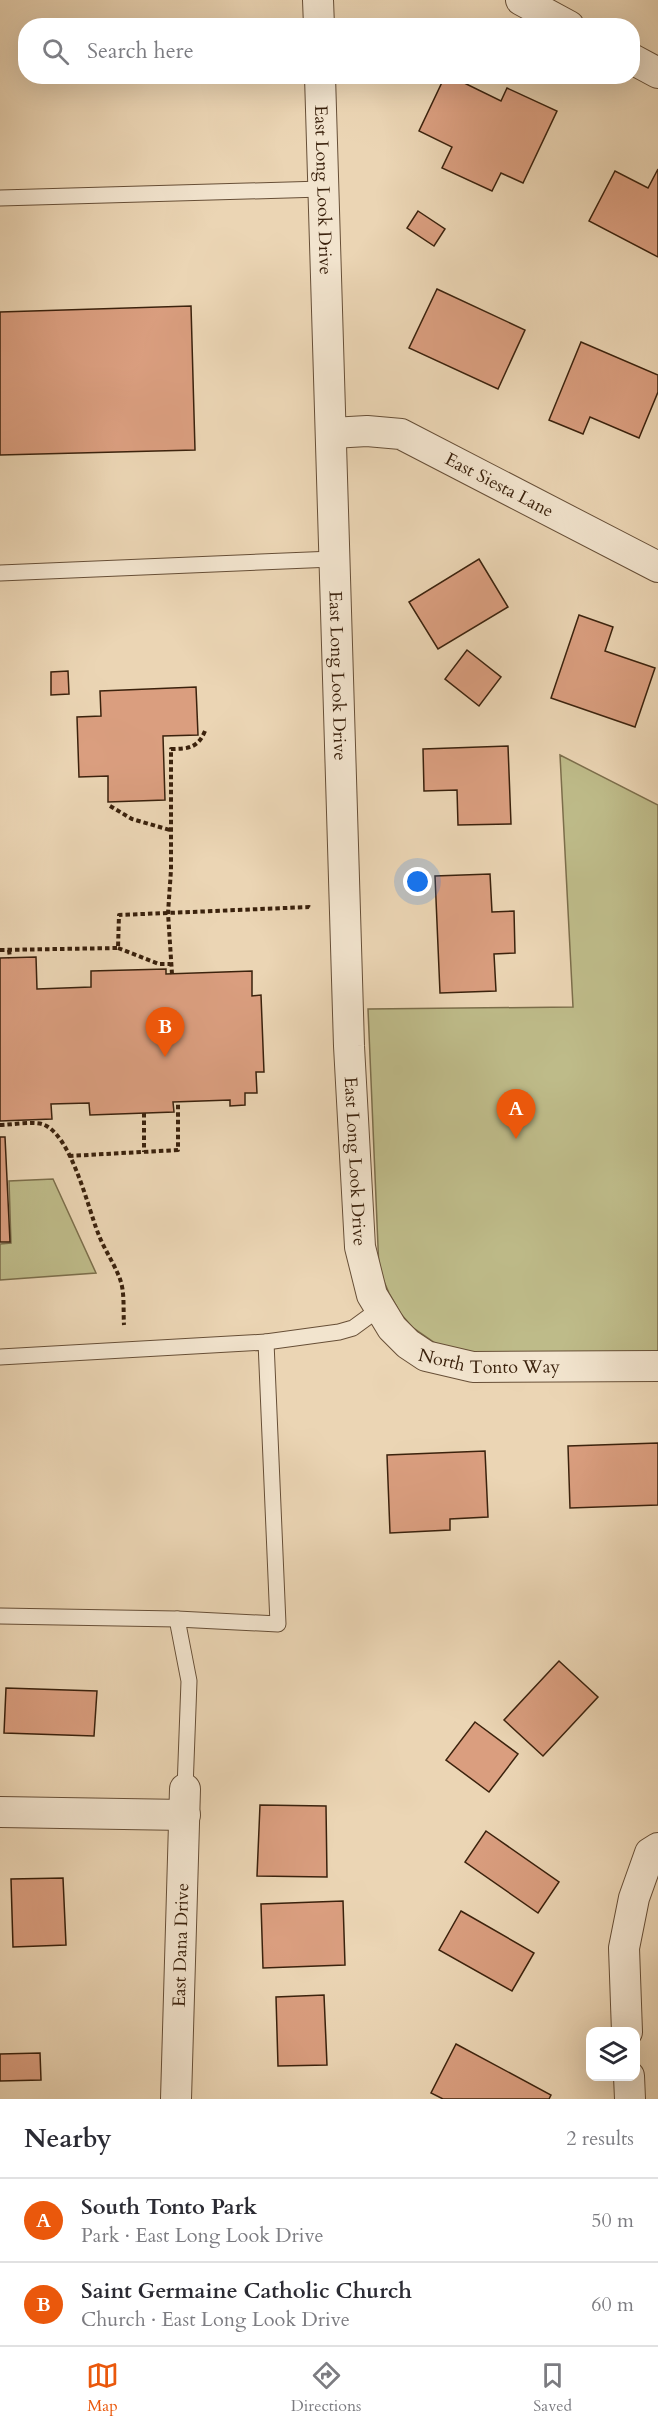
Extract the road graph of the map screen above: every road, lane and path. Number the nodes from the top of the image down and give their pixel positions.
1 (318, 0) edge
2 (521, 0) edge
3 (319, 18) edge
4 (554, 18) edge
5 (640, 63) edge
6 (658, 73) edge
7 (320, 84) edge
8 (322, 189) junction
9 (0, 198) edge
10 (332, 433) junction
11 (333, 559) junction
12 (658, 567) edge
13 (0, 573) edge
14 (205, 731) dead end
15 (110, 806) dead end
16 (170, 830) junction
17 (317, 911) dead end
18 (168, 913) junction
19 (118, 948) junction
20 (0, 950) edge
21 (9, 950) junction
22 (10, 958) dead end
23 (170, 964) junction
24 (172, 974) dead end
25 (178, 1102) dead end
26 (144, 1113) dead end
27 (0, 1125) edge
28 (144, 1152) junction
29 (69, 1156) junction
30 (366, 1275) joint
31 (379, 1309) junction
32 (266, 1342) junction
33 (125, 1350) junction
34 (0, 1357) edge
35 (658, 1366) edge
36 (0, 1616) edge
37 (177, 1619) junction
38 (185, 1802) junction
39 (0, 1812) edge
40 (654, 1850) edge
41 (627, 2027) edge
42 (629, 2081) edge
43 (176, 2099) edge
44 (630, 2099) edge

1 - 3 street
2 - 4 street
5 - 6 street
7 - 8 street, East Long Look Drive
8 - 9 lane
8 - 10 street, East Long Look Drive
10 - 11 street, East Long Look Drive
10 - 12 street, East Siesta Lane
11 - 13 lane
11 - 30 street, East Long Look Drive
14 - 16 path
15 - 16 path
16 - 18 path
17 - 18 path
18 - 19 path
18 - 23 path
19 - 21 path
19 - 23 path
20 - 21 path
21 - 22 path
23 - 24 path
25 - 28 path
26 - 28 path
27 - 29 path
28 - 29 path
29 - 33 path
30 - 31 street, North Tonto Way
31 - 32 lane
31 - 35 street, North Tonto Way
32 - 33 lane
32 - 37 lane
33 - 34 lane
36 - 37 lane
37 - 38 lane
38 - 39 street
38 - 43 street, East Dana Drive
40 - 41 street
42 - 44 street

